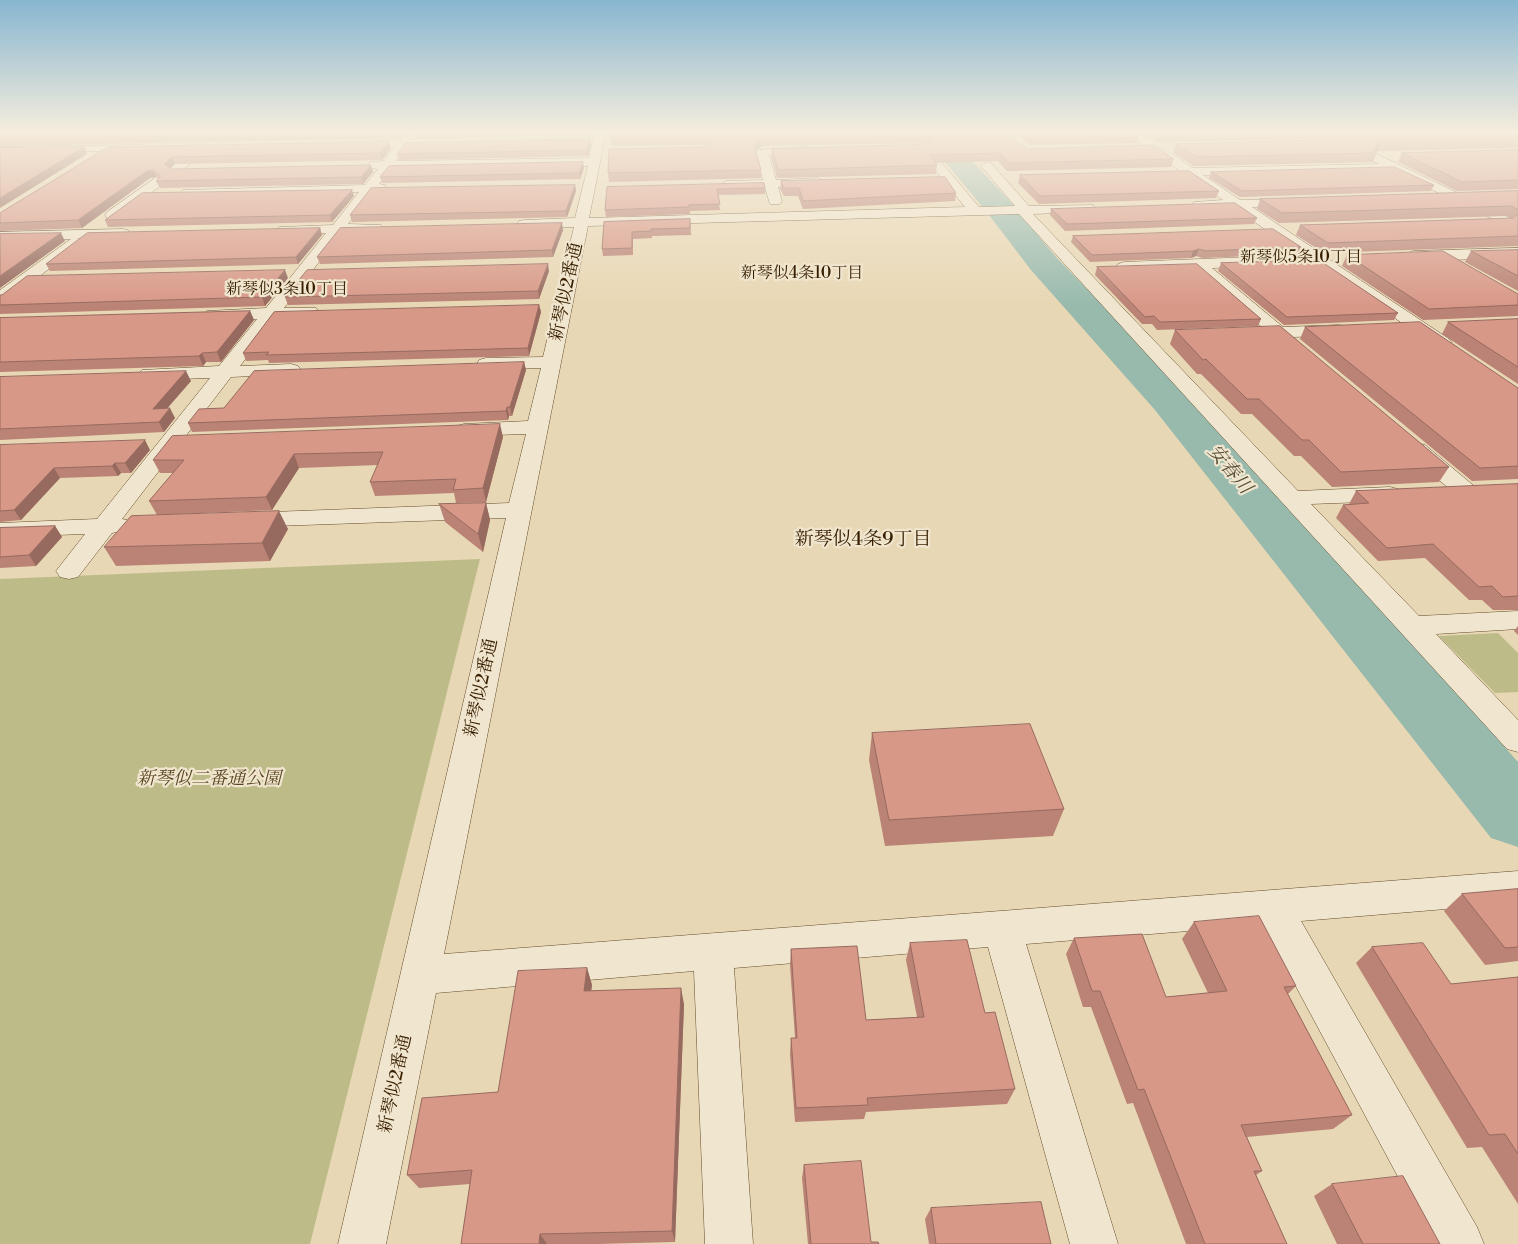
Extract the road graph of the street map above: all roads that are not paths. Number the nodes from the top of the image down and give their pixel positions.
1 (147, 190) edge
2 (285, 190) edge
3 (366, 190) edge
4 (589, 190) edge
5 (772, 190) edge
6 (959, 190) edge
7 (1009, 190) edge
8 (1217, 190) edge
9 (1442, 190) edge
10 (142, 194) junction
11 (1484, 196) edge
12 (1456, 197) junction
13 (1424, 198) edge
14 (1306, 202) edge
15 (1237, 204) junction
16 (1188, 205) edge
17 (1100, 208) edge
18 (1020, 210) junction
19 (976, 212) junction
20 (779, 217) junction
21 (582, 223) junction
22 (1482, 223) edge
23 (505, 225) edge
24 (1513, 225) edge
25 (387, 227) edge
26 (338, 228) junction
27 (1303, 229) edge
28 (270, 230) edge
29 (1246, 230) edge
30 (1275, 230) junction
31 (135, 233) edge
32 (86, 234) junction
33 (0, 236) edge
34 (1518, 253) edge
35 (1439, 255) junction
36 (1402, 256) edge
37 (1345, 258) dead end
38 (1318, 259) junction
39 (1196, 263) junction
40 (1077, 269) junction
41 (1463, 269) edge
42 (304, 270) junction
43 (324, 270) edge
44 (284, 271) edge
45 (57, 277) edge
46 (27, 278) junction
47 (0, 298) edge
48 (329, 312) edge
49 (270, 313) junction
50 (193, 315) edge
51 (1448, 326) edge
52 (1419, 327) junction
53 (1389, 328) edge
54 (1359, 329) edge
55 (1279, 332) junction
56 (1230, 334) edge
57 (1301, 352) edge
58 (1457, 353) edge
59 (552, 362) junction
60 (473, 364) edge
61 (305, 369) edge
62 (225, 372) junction
63 (127, 375) edge
64 (538, 427) junction
65 (448, 430) edge
66 (200, 440) edge
67 (1406, 440) edge
68 (170, 441) junction
69 (142, 442) edge
70 (1437, 492) edge
71 (1408, 493) edge
72 (1292, 498) junction
73 (520, 510) junction
74 (224, 521) edge
75 (135, 524) edge
76 (106, 526) junction
77 (0, 530) edge
78 (69, 571) dead end
79 (1518, 620) edge
80 (1412, 626) junction
81 (1518, 740) edge
82 (1518, 887) edge
83 (1273, 907) junction
84 (1002, 929) junction
85 (713, 951) junction
86 (419, 975) junction
87 (362, 1244) edge
88 (728, 1244) edge
89 (1094, 1244) edge
90 (1460, 1244) edge

1 - 10 street
2 - 10 street
3 - 26 street
4 - 21 street, 新琴似2番通
5 - 20 street
6 - 19 street
7 - 18 street
8 - 15 street
9 - 12 street
10 - 32 street
11 - 12 street
12 - 13 street
12 - 24 street
14 - 15 street
15 - 16 street
15 - 30 street
17 - 18 street
18 - 19 street
18 - 40 street
19 - 20 street
20 - 21 street
21 - 23 street
21 - 59 street, 新琴似2番通
22 - 24 street
25 - 26 street
26 - 28 street
26 - 42 street
27 - 30 street
29 - 30 street
30 - 38 street
31 - 32 street
32 - 33 street
32 - 46 street
34 - 35 street
35 - 36 street
35 - 41 street
37 - 38 street
38 - 39 street
38 - 52 street
39 - 40 street
39 - 55 street
40 - 72 street
42 - 43 street
42 - 44 street
42 - 49 street
45 - 46 street
46 - 47 street
48 - 49 street
49 - 50 street
49 - 62 street
51 - 52 street
52 - 53 street
52 - 58 street
54 - 55 street
55 - 56 street
55 - 57 street
59 - 60 street
59 - 64 street, 新琴似2番通
61 - 62 street
62 - 63 street
62 - 68 street
64 - 65 street
64 - 73 street, 新琴似2番通
66 - 68 street
67 - 70 street
68 - 69 street
68 - 76 street
71 - 72 street
72 - 80 street
73 - 74 street
73 - 86 street, 新琴似2番通
75 - 76 street
76 - 77 street
76 - 78 street
79 - 80 street
80 - 81 street
82 - 83 street
83 - 84 street
83 - 90 street
84 - 85 street
84 - 89 street
85 - 86 street
85 - 88 street
86 - 87 street, 新琴似2番通

